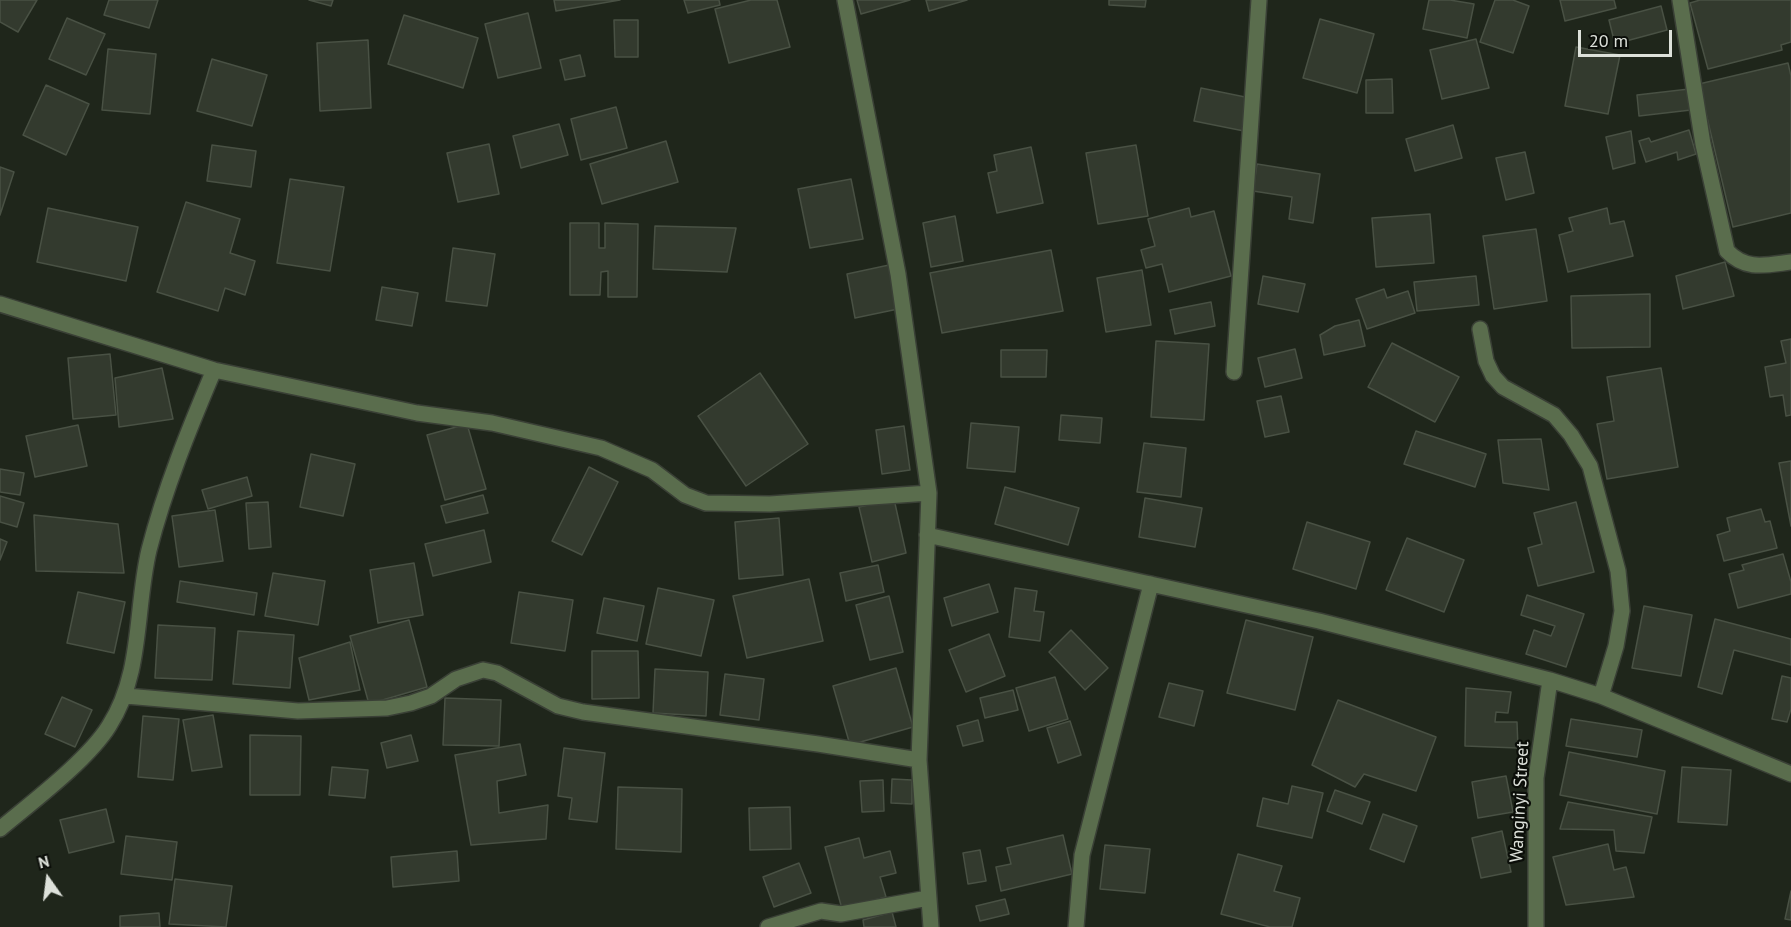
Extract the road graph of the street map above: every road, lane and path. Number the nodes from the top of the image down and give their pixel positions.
1 (845, 0) edge
2 (1259, 0) edge
3 (1680, 0) edge
4 (1791, 262) edge
5 (0, 304) edge
6 (1480, 329) dead end
7 (214, 370) junction
8 (1234, 372) dead end
9 (929, 493) junction
10 (927, 535) junction
11 (1151, 584) junction
12 (1550, 680) junction
13 (126, 696) junction
14 (1601, 696) junction
15 (919, 760) junction
16 (1791, 774) edge
17 (0, 830) edge
18 (928, 898) junction
19 (768, 927) edge
20 (931, 927) edge
21 (1076, 927) edge
22 (1536, 927) edge

1 - 9 street
2 - 8 street
3 - 4 street
5 - 7 street
6 - 14 street
7 - 9 street
7 - 13 street
9 - 10 street
10 - 11 street
10 - 15 street
11 - 12 street
11 - 21 street
12 - 14 street
12 - 22 street, Wanginyi Street
13 - 15 street
13 - 17 street
14 - 16 street
15 - 18 street
18 - 19 street
18 - 20 street

